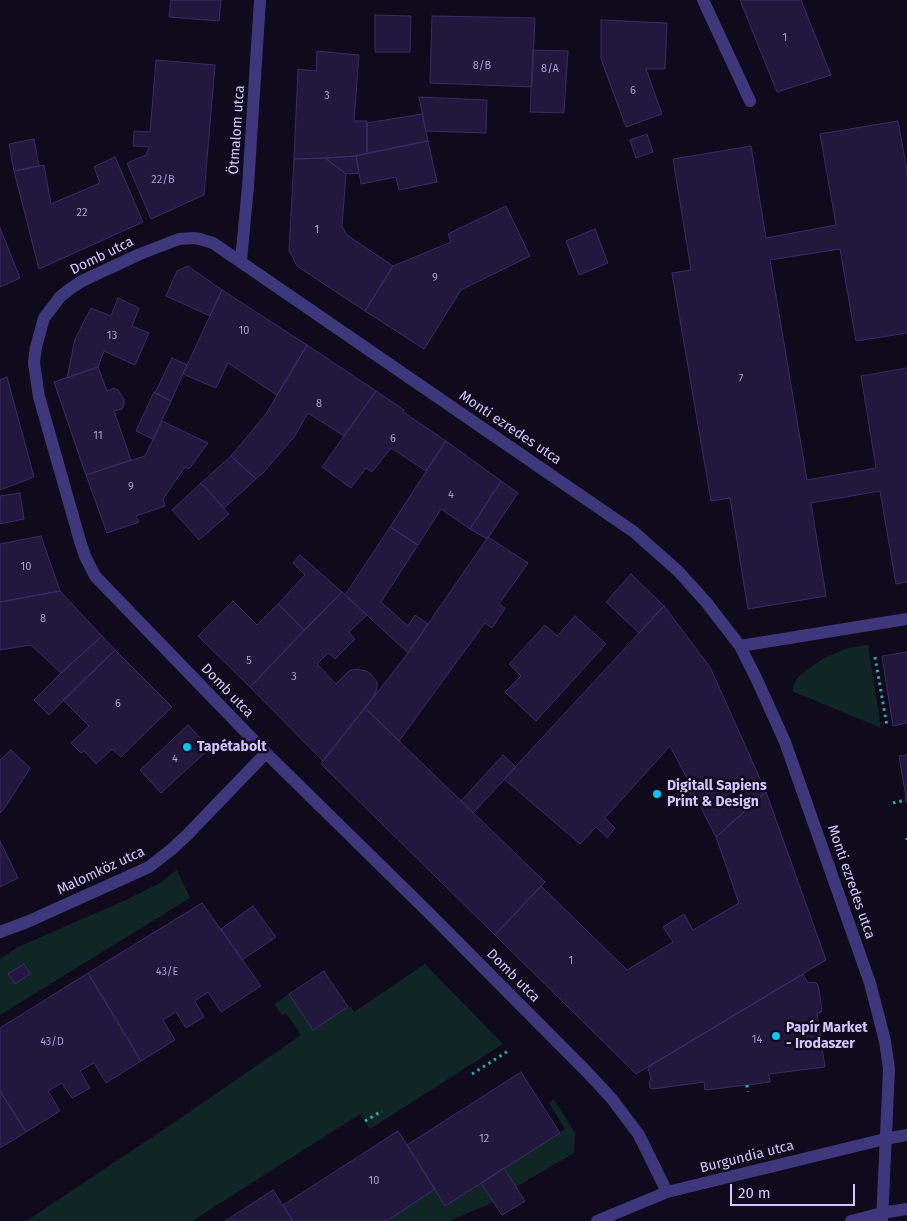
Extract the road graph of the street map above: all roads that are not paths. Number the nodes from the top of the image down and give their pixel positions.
1 (260, 0) edge
2 (703, 0) edge
3 (750, 101) dead end
4 (241, 261) junction
5 (907, 619) edge
6 (740, 646) junction
7 (266, 753) junction
8 (0, 932) edge
9 (907, 1135) edge
10 (886, 1139) junction
11 (667, 1192) junction
12 (907, 1209) edge
13 (882, 1217) edge
14 (597, 1221) edge
15 (851, 1221) edge

1 - 4 street, Ötmalom utca
2 - 3 street
4 - 6 street, Monti ezredes utca
4 - 7 street, Domb utca
5 - 6 street
6 - 10 street, Monti ezredes utca
7 - 8 street, Malomköz utca
7 - 11 street, Domb utca
9 - 10 street, Burgundia utca
10 - 11 street, Burgundia utca
10 - 13 street, Monti ezredes utca
11 - 14 street, Burgundia utca
12 - 13 street
13 - 15 street

